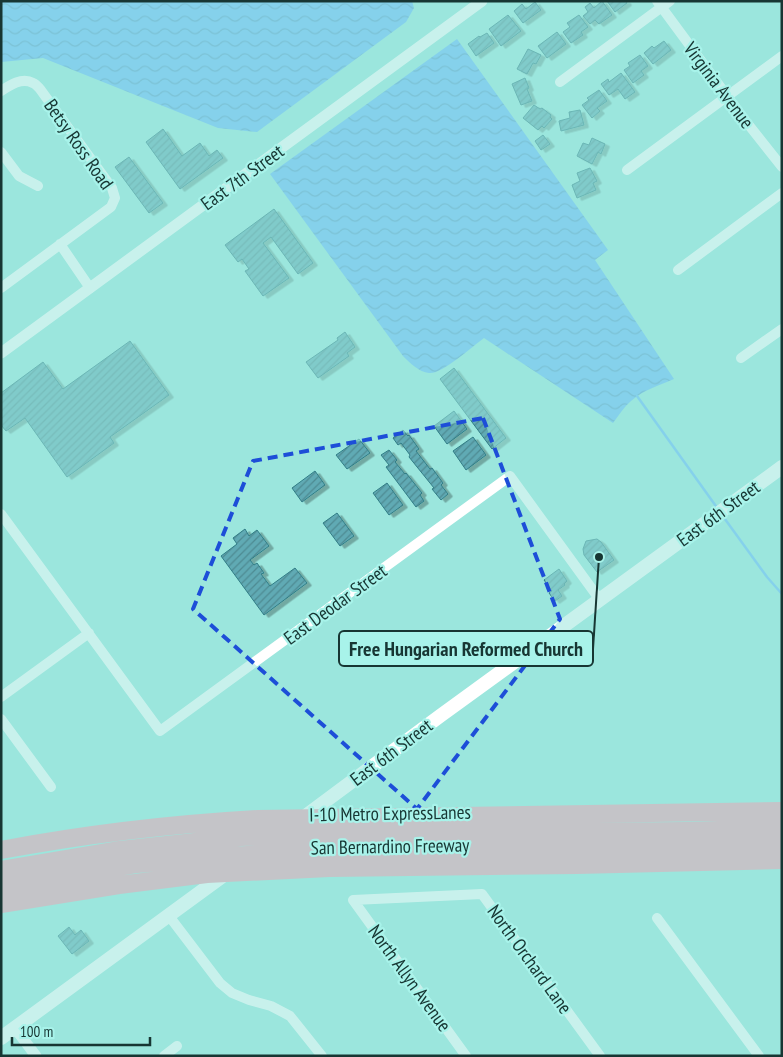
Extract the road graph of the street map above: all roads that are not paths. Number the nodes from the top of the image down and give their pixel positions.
1 (482, 1) edge
2 (663, 3) edge
3 (782, 56) edge
4 (560, 82) dead end
5 (1, 92) edge
6 (727, 97) junction
7 (1, 152) edge
8 (782, 167) edge
9 (627, 170) dead end
10 (38, 186) dead end
11 (782, 193) edge
12 (60, 244) junction
13 (678, 270) dead end
14 (2, 286) edge
15 (90, 288) junction
16 (782, 329) edge
17 (1, 353) edge
18 (741, 358) dead end
19 (782, 467) edge
20 (3, 520) edge
21 (600, 600) junction
22 (89, 633) junction
23 (1, 697) edge
24 (1, 719) edge
25 (51, 787) dead end
26 (782, 811) edge
27 (202, 822) junction
28 (782, 828) edge
29 (782, 843) edge
30 (738, 844) junction
31 (1, 850) edge
32 (104, 852) junction
33 (782, 860) edge
34 (577, 865) junction
35 (1, 870) edge
36 (1, 887) edge
37 (353, 900) joint
38 (1, 904) edge
39 (169, 916) junction
40 (657, 918) dead end
41 (15, 1028) junction
42 (1, 1038) edge
43 (177, 1046) dead end
44 (36, 1056) edge
45 (164, 1056) edge
46 (322, 1056) edge
47 (466, 1056) edge
48 (600, 1056) edge
49 (759, 1056) edge

1 - 15 street, East 7th Street
2 - 4 street
2 - 6 street, Virginia Avenue
3 - 6 street
5 - 12 street, Betsy Ross Road
6 - 8 street, Virginia Avenue
6 - 9 street
7 - 10 street
11 - 13 street
12 - 14 street
12 - 15 street
15 - 17 street, East 7th Street
16 - 18 street
19 - 21 main road, East 6th Street
20 - 22 street
21 - 22 street, East Deodar Street
21 - 39 main road, East 6th Street
22 - 23 street
24 - 25 street
26 - 27 highway, San Bernardino Freeway
27 - 31 highway, San Bernardino Freeway
27 - 32 highway
28 - 32 highway, I-10 Metro ExpressLanes
29 - 30 highway, I-10 Metro ExpressLanes
30 - 34 highway
30 - 36 highway, I-10 Metro ExpressLanes
32 - 35 highway, I-10 Metro ExpressLanes
33 - 34 highway, San Bernardino Freeway
34 - 38 highway, San Bernardino Freeway
37 - 47 street, North Allyn Avenue
37 - 48 street, North Orchard Lane
39 - 41 main road, East 6th Street
39 - 46 street
40 - 49 street
41 - 42 main road, East 6th Street
41 - 44 street
43 - 45 street

